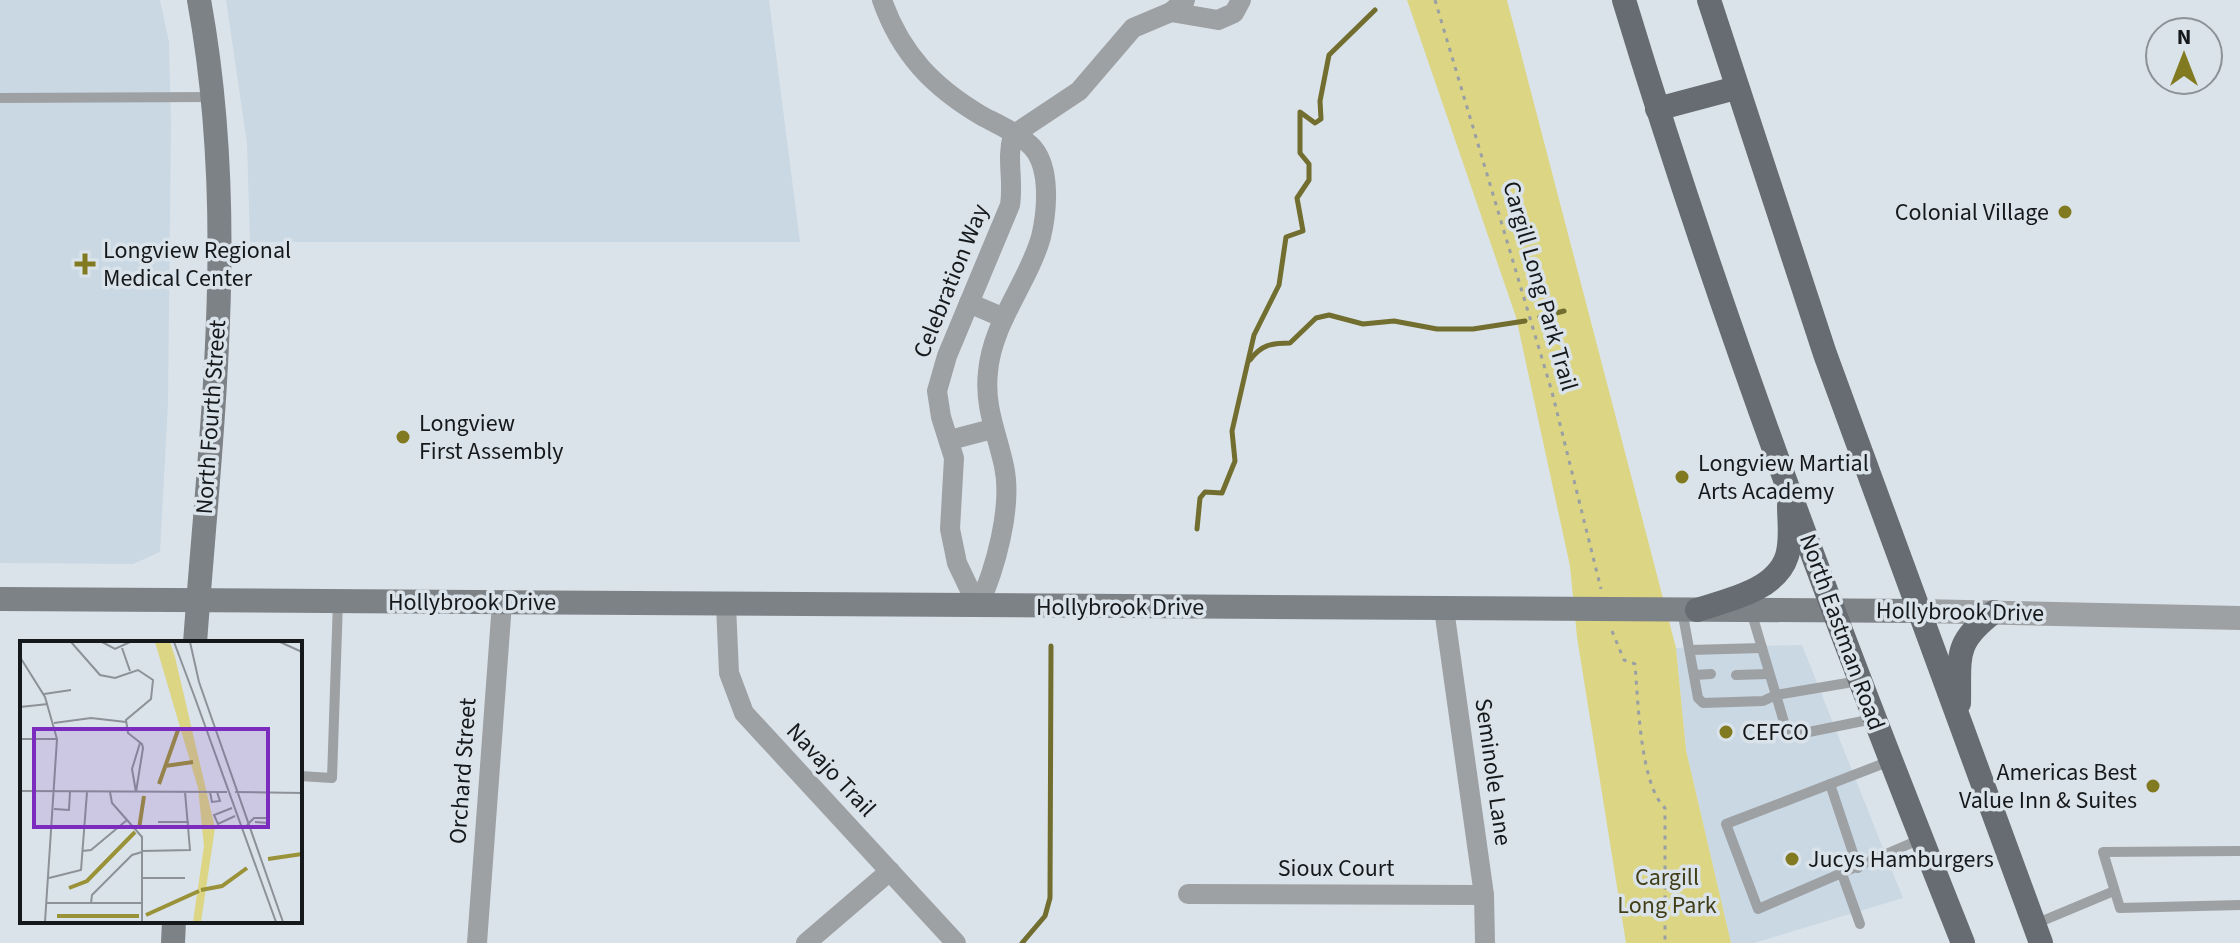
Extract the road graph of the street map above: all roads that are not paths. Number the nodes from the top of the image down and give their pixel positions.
1 (199, 0) edge
2 (882, 0) edge
3 (1241, 0) edge
4 (1624, 0) edge
5 (1709, 0) edge
6 (1178, 6) edge
7 (1736, 88) junction
8 (214, 97) junction
9 (0, 98) edge
10 (1657, 109) junction
11 (1013, 135) junction
12 (969, 303) junction
13 (1004, 318) junction
14 (992, 429) junction
15 (950, 440) junction
16 (1789, 490) junction
17 (0, 599) edge
18 (198, 600) junction
19 (338, 601) junction
20 (502, 603) junction
21 (726, 605) junction
22 (978, 607) junction
23 (1444, 609) junction
24 (1690, 610) junction
25 (1751, 610) junction
26 (1834, 610) junction
27 (1920, 611) junction
28 (1994, 612) junction
29 (2240, 618) edge
30 (195, 641) edge
31 (1762, 648) junction
32 (1690, 650) junction
33 (1711, 674) dead end
34 (1768, 674) junction
35 (1694, 675) junction
36 (1736, 675) dead end
37 (1859, 681) junction
38 (1776, 695) junction
39 (1959, 717) junction
40 (1873, 719) junction
41 (1890, 761) junction
42 (302, 776) edge
43 (1830, 784) junction
44 (1921, 839) junction
45 (2240, 851) edge
46 (1858, 868) junction
47 (890, 871) junction
48 (1842, 874) junction
49 (2114, 891) junction
50 (1188, 894) dead end
51 (1484, 895) junction
52 (2240, 905) edge
53 (174, 923) edge
54 (1860, 924) dead end
55 (2038, 934) edge
56 (173, 943) edge
57 (477, 943) edge
58 (806, 943) edge
59 (956, 943) edge
60 (1485, 943) edge
61 (1963, 943) edge

1 - 8 main road, North Fourth Street
2 - 11 street
3 - 6 street
4 - 10 main road, North Eastman Road
5 - 7 main road
6 - 11 street
7 - 10 main road
7 - 27 main road
8 - 9 lane
8 - 18 main road, North Fourth Street
10 - 16 main road, North Eastman Road
11 - 12 street, Celebration Way
11 - 13 street
12 - 13 street
12 - 15 street, Celebration Way
13 - 14 street
14 - 15 street
14 - 22 street
15 - 22 street, Celebration Way
16 - 24 main road
16 - 26 main road, North Eastman Road
17 - 18 main road, Hollybrook Drive
18 - 19 main road, Hollybrook Drive
18 - 30 main road, North Fourth Street
19 - 20 main road, Hollybrook Drive
19 - 42 lane
20 - 21 main road, Hollybrook Drive
20 - 57 street, Orchard Street
21 - 22 main road, Hollybrook Drive
21 - 47 street, Navajo Trail
22 - 23 main road, Hollybrook Drive
23 - 24 main road, Hollybrook Drive
23 - 51 street, Seminole Lane
24 - 25 main road, Hollybrook Drive
24 - 32 lane
25 - 26 main road, Hollybrook Drive
25 - 31 lane
26 - 27 main road, Hollybrook Drive
26 - 37 main road, North Eastman Road
27 - 28 street, Hollybrook Drive
27 - 39 main road
28 - 29 street, Hollybrook Drive
28 - 39 main road
31 - 32 lane
31 - 34 lane
32 - 35 lane
33 - 35 lane
34 - 36 lane
34 - 38 lane
35 - 38 lane
37 - 38 lane
37 - 40 main road, North Eastman Road
38 - 40 lane
39 - 55 main road
40 - 41 main road, North Eastman Road
41 - 43 lane
41 - 44 main road, North Eastman Road
43 - 46 lane
43 - 48 lane
44 - 46 lane
44 - 61 main road, North Eastman Road
45 - 49 lane
46 - 48 lane
47 - 58 street
47 - 59 street, Navajo Trail
48 - 54 lane
49 - 52 lane
49 - 55 lane
50 - 51 street, Sioux Court
51 - 60 street, Seminole Lane
53 - 56 main road

